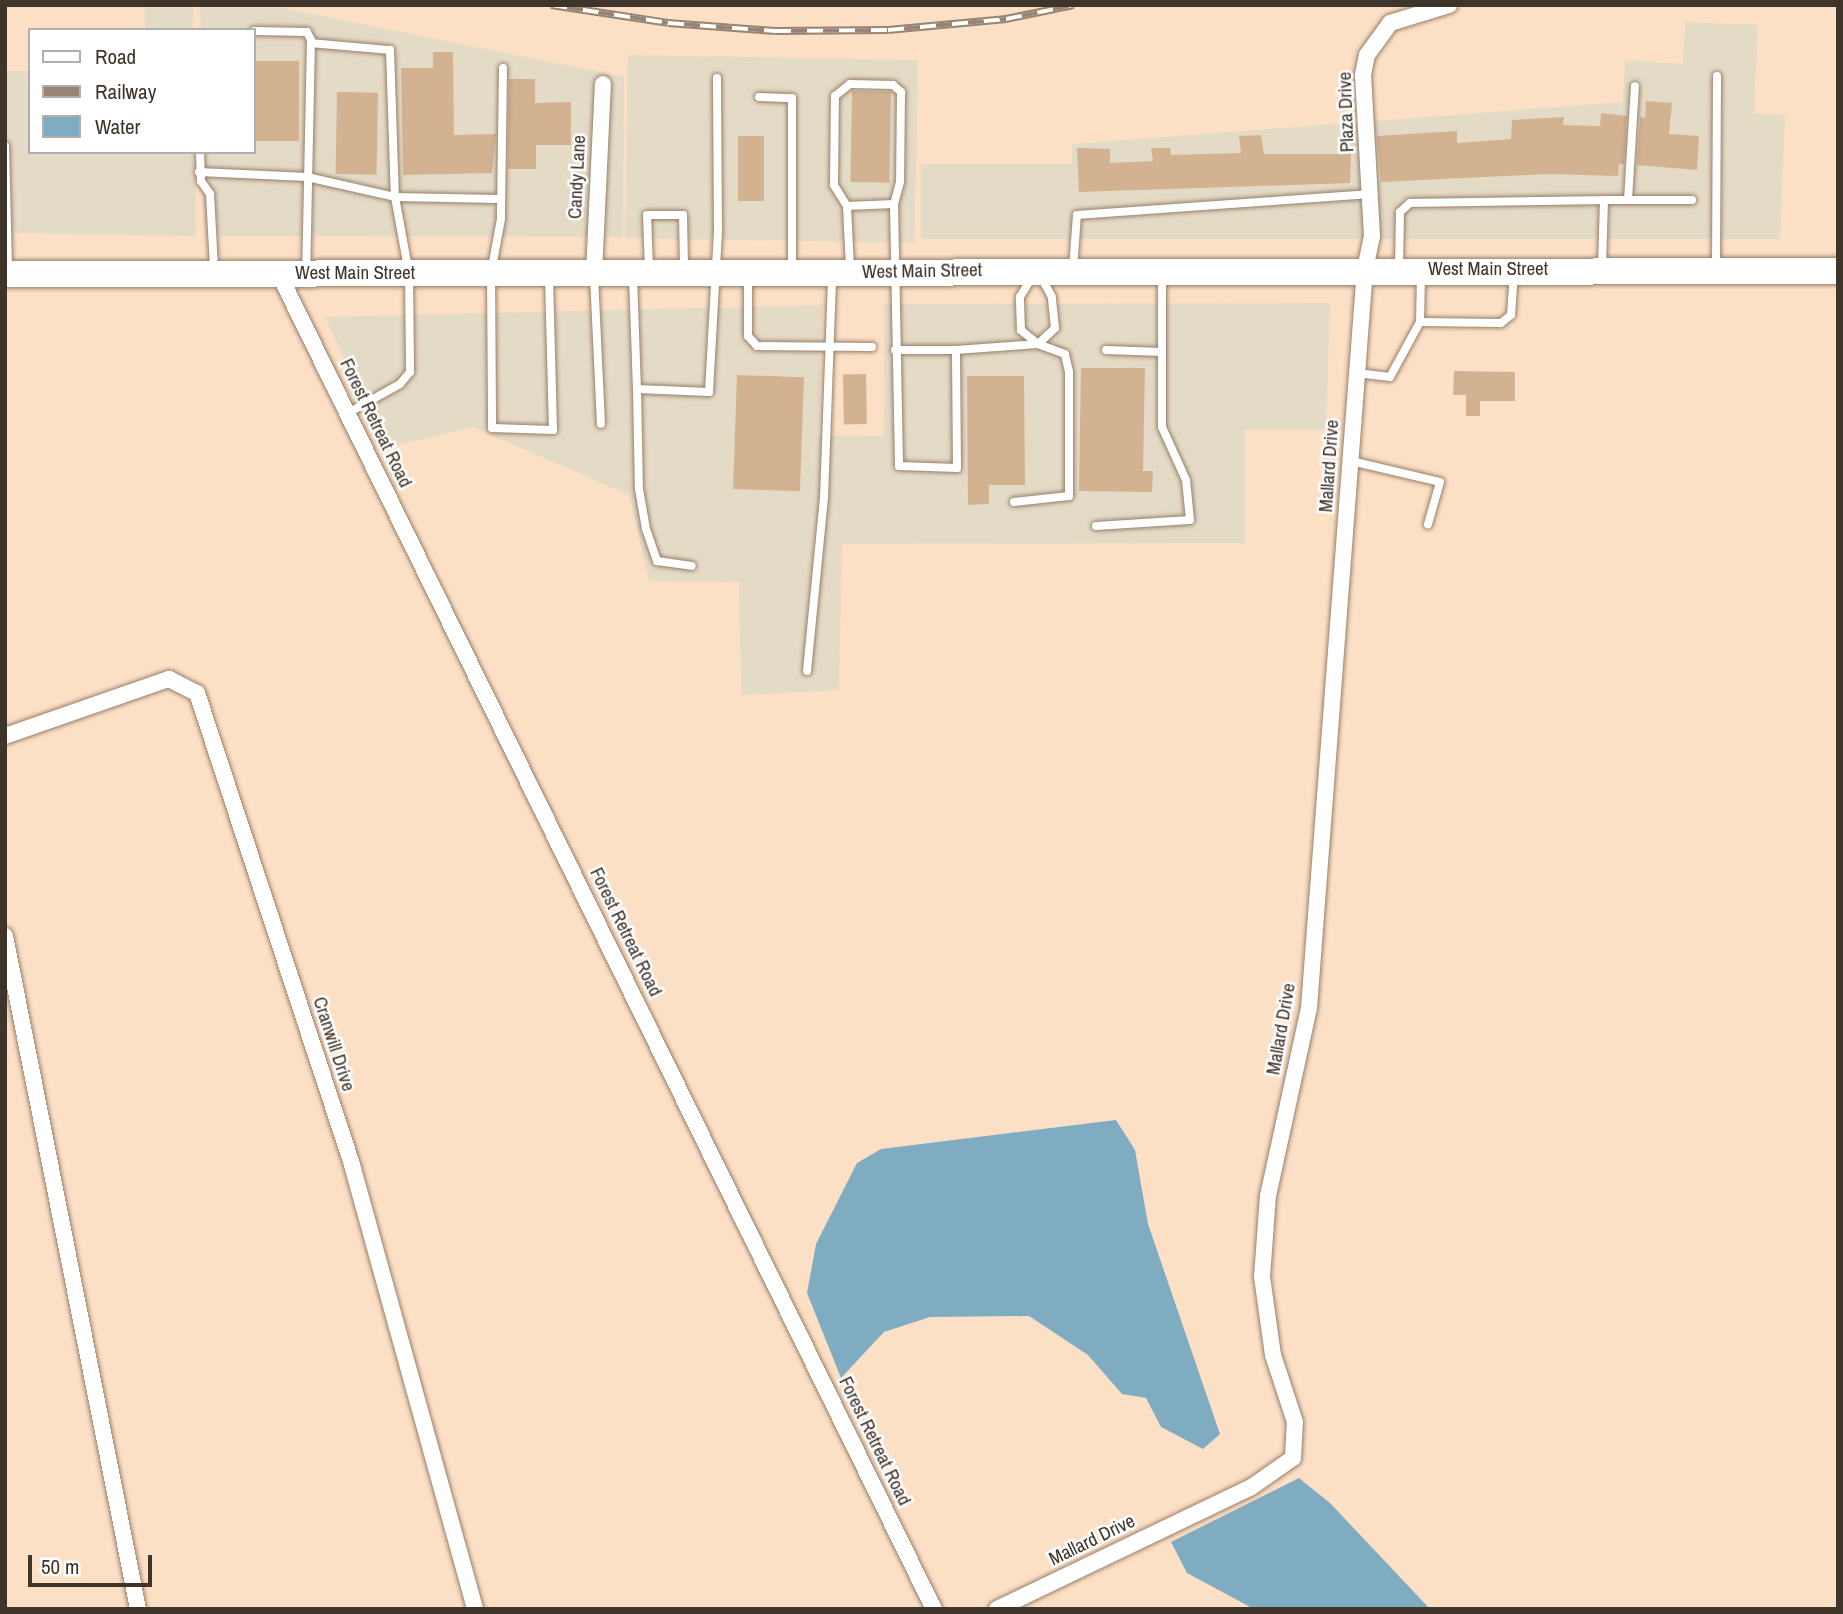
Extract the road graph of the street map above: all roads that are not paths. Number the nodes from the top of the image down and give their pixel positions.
1 (1449, 5) edge
2 (256, 31) edge
3 (311, 43) junction
4 (503, 68) dead end
5 (1717, 76) dead end
6 (717, 78) dead end
7 (603, 84) dead end
8 (1635, 86) dead end
9 (759, 97) dead end
10 (5, 146) edge
11 (200, 154) edge
12 (200, 172) junction
13 (307, 177) junction
14 (1370, 194) junction
15 (395, 197) junction
16 (500, 199) junction
17 (1604, 200) junction
18 (1628, 200) junction
19 (1692, 200) dead end
20 (894, 204) junction
21 (847, 206) junction
22 (7, 224) edge
23 (1036, 269) junction
24 (1073, 269) junction
25 (1365, 269) junction
26 (1410, 269) junction
27 (1162, 270) junction
28 (1514, 270) junction
29 (1602, 270) junction
30 (1716, 270) junction
31 (792, 271) junction
32 (841, 271) junction
33 (895, 271) junction
34 (1838, 271) edge
35 (641, 272) junction
36 (685, 272) junction
37 (712, 272) junction
38 (748, 272) junction
39 (306, 273) junction
40 (409, 273) junction
41 (491, 273) junction
42 (548, 273) junction
43 (594, 273) junction
44 (6, 274) edge
45 (214, 274) junction
46 (279, 274) junction
47 (1420, 322) junction
48 (1038, 344) junction
49 (830, 346) junction
50 (872, 347) dead end
51 (895, 350) junction
52 (956, 350) junction
53 (1106, 350) dead end
54 (1162, 352) junction
55 (1357, 373) junction
56 (637, 389) junction
57 (348, 413) junction
58 (601, 424) dead end
59 (1351, 461) junction
60 (1014, 502) dead end
61 (1428, 524) dead end
62 (1096, 526) dead end
63 (692, 566) dead end
64 (807, 671) dead end
65 (5, 736) edge
66 (5, 936) edge
67 (138, 1609) edge
68 (475, 1609) edge
69 (934, 1609) edge
70 (997, 1609) edge

1 - 14 street, Plaza Drive
2 - 3 lane
3 - 13 lane
3 - 15 lane
4 - 16 lane
5 - 30 lane
6 - 37 lane
7 - 43 street, Candy Lane
8 - 18 lane
9 - 31 lane
10 - 22 lane
11 - 12 lane
12 - 13 lane
12 - 45 lane
13 - 15 lane
13 - 39 lane
14 - 24 lane
14 - 25 street, Plaza Drive
15 - 16 lane
15 - 40 lane
16 - 41 lane
17 - 18 lane
17 - 26 lane
17 - 29 lane
18 - 19 lane
20 - 21 lane
20 - 21 lane
20 - 33 lane
21 - 32 lane
22 - 44 lane
23 - 24 main road, West Main Street
23 - 33 main road, West Main Street
23 - 48 lane
23 - 48 lane
24 - 27 main road, West Main Street
25 - 26 main road, West Main Street
25 - 27 main road, West Main Street
25 - 55 street, Mallard Drive
26 - 28 main road, West Main Street
26 - 47 lane
27 - 54 lane
28 - 29 main road, West Main Street
28 - 47 lane
29 - 30 main road, West Main Street
30 - 34 main road, West Main Street
31 - 32 main road, West Main Street
31 - 38 main road, West Main Street
32 - 33 main road, West Main Street
32 - 49 lane
33 - 51 lane
35 - 36 main road, West Main Street
35 - 36 lane
35 - 43 main road, West Main Street
35 - 56 lane
36 - 37 main road, West Main Street
37 - 38 main road, West Main Street
37 - 56 lane
38 - 49 lane
39 - 40 main road, West Main Street
39 - 46 main road, West Main Street
40 - 41 main road, West Main Street
40 - 57 lane
41 - 42 main road, West Main Street
41 - 42 lane
42 - 43 main road, West Main Street
43 - 58 lane
44 - 45 main road, West Main Street
45 - 46 main road, West Main Street
46 - 57 street, Forest Retreat Road
47 - 55 lane
48 - 52 lane
48 - 60 lane
49 - 50 lane
49 - 64 lane
51 - 52 lane
51 - 52 lane
53 - 54 lane
54 - 62 lane
55 - 59 street, Mallard Drive
56 - 63 lane
57 - 69 street, Forest Retreat Road
59 - 61 lane
59 - 70 street, Mallard Drive
65 - 68 street, Cranwill Drive
66 - 67 street

